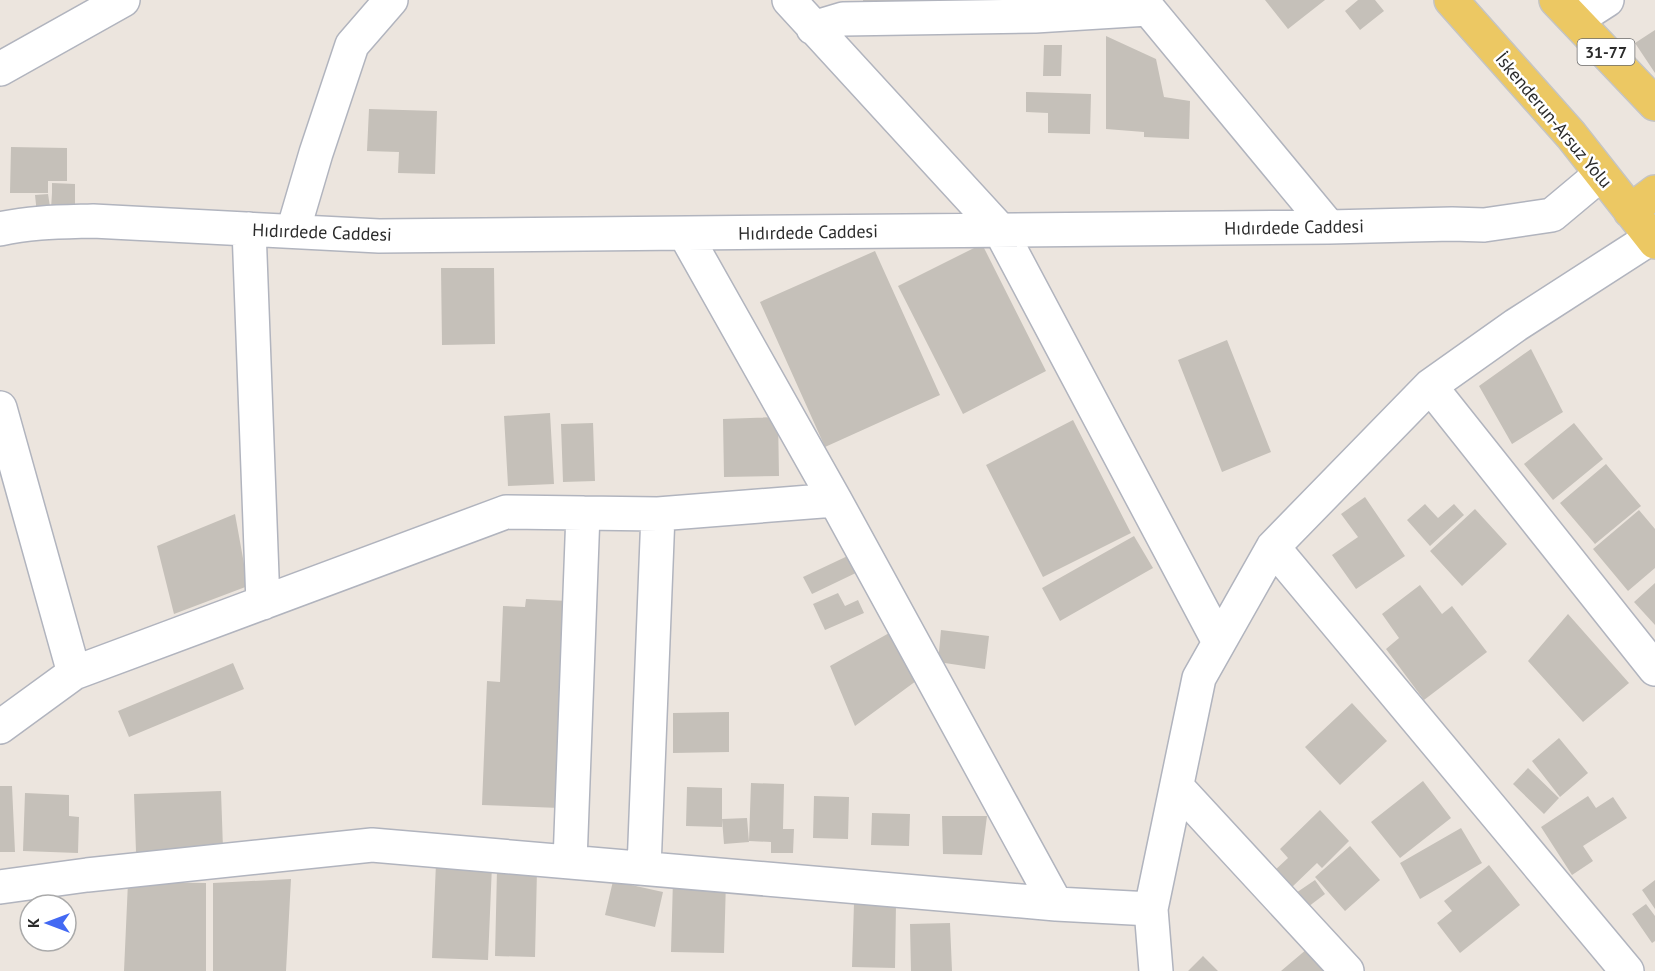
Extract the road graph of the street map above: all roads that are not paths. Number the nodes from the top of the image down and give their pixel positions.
1 (123, 0) edge
2 (391, 0) edge
3 (789, 0) edge
4 (1451, 0) edge
5 (1607, 0) edge
6 (1144, 4) edge
7 (1566, 10) edge
8 (813, 28) junction
9 (0, 69) edge
10 (1655, 104) edge
11 (1602, 174) junction
12 (1643, 202) edge
13 (1329, 227) junction
14 (249, 229) junction
15 (0, 230) edge
16 (1000, 230) junction
17 (293, 231) junction
18 (685, 234) junction
19 (1653, 240) edge
20 (1430, 386) junction
21 (0, 408) edge
22 (834, 500) junction
23 (583, 513) junction
24 (658, 514) junction
25 (1273, 547) junction
26 (263, 603) junction
27 (1219, 642) junction
28 (1655, 669) edge
29 (74, 674) junction
30 (0, 727) edge
31 (1178, 787) junction
32 (570, 862) junction
33 (644, 868) junction
34 (0, 887) edge
35 (1056, 904) junction
36 (1151, 909) junction
37 (1156, 971) edge
38 (1347, 971) edge
39 (1627, 971) edge

1 - 9 street
2 - 17 street
3 - 8 street
4 - 11 main road, İskenderun-Arsuz Yolu
5 - 7 street
6 - 8 street
6 - 13 street
7 - 10 main road, 31-77
8 - 16 street
11 - 12 main road, İskenderun-Arsuz Yolu
11 - 13 street, Hıdırdede Caddesi
12 - 19 main road, İskenderun-Arsuz Yolu
13 - 16 street, Hıdırdede Caddesi
14 - 15 street, Hıdırdede Caddesi
14 - 17 street, Hıdırdede Caddesi
14 - 26 street
16 - 18 street, Hıdırdede Caddesi
16 - 27 street
17 - 18 street, Hıdırdede Caddesi
18 - 22 street
19 - 20 street
20 - 25 street
20 - 28 street
21 - 29 street
22 - 24 street
22 - 35 street
23 - 24 street
23 - 26 street
23 - 32 street
24 - 33 street
25 - 27 street
25 - 39 street
26 - 29 street
27 - 31 street
29 - 30 street
31 - 36 street
31 - 38 street
32 - 33 street
32 - 34 street
33 - 35 street
35 - 36 street
36 - 37 street

